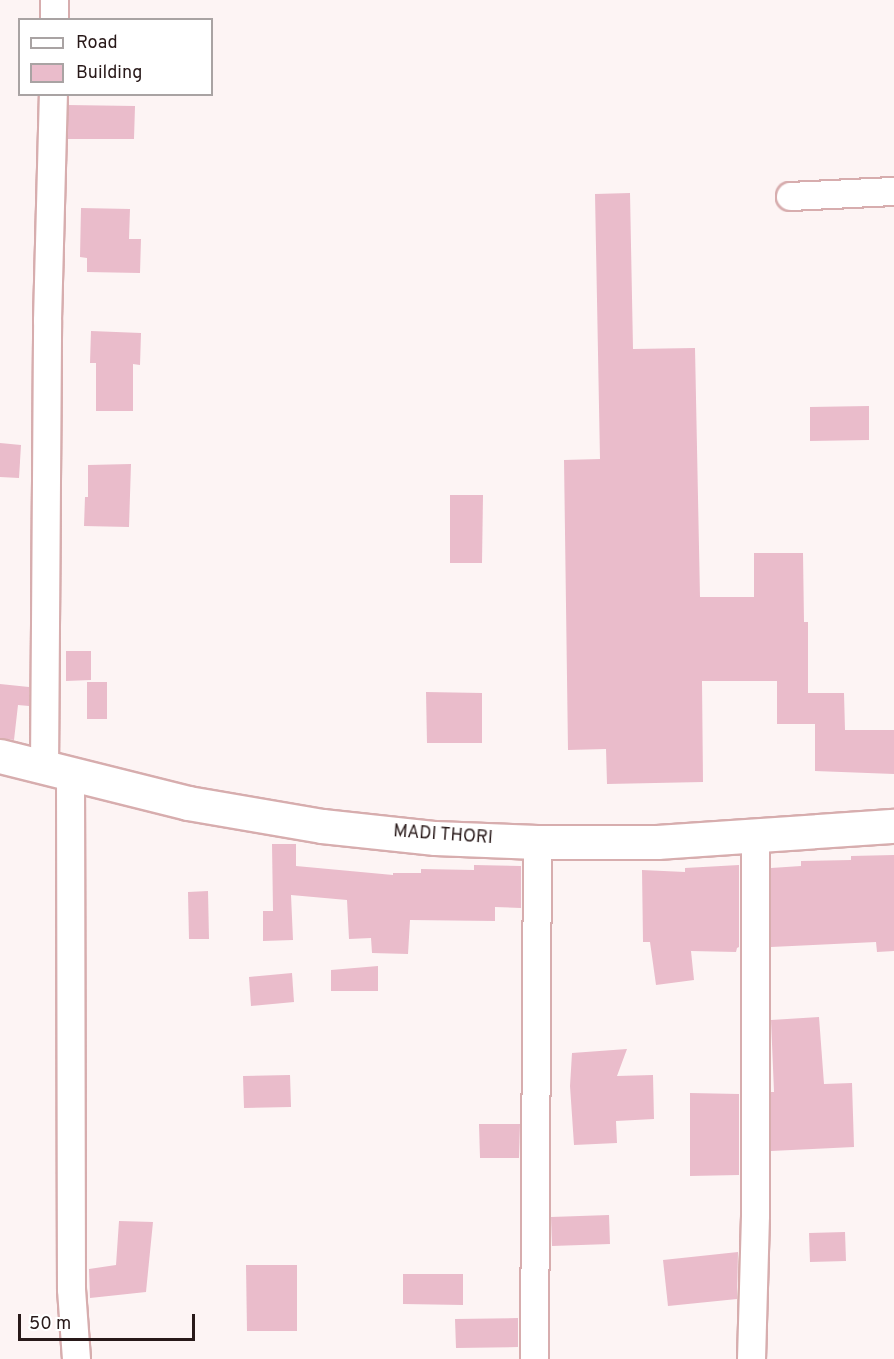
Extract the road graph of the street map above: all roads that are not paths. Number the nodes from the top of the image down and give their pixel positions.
1 (54, 0) edge
2 (54, 18) edge
3 (53, 96) edge
4 (894, 191) edge
5 (790, 196) dead end
6 (0, 756) edge
7 (57, 771) junction
8 (894, 826) edge
9 (755, 834) junction
10 (537, 842) junction
11 (76, 1359) edge
12 (534, 1359) edge
13 (751, 1359) edge

1 - 2 street
3 - 7 street
4 - 5 street
6 - 7 main road, MADI THORI
7 - 10 main road, MADI THORI
7 - 11 street
8 - 9 main road, MADI THORI
9 - 10 main road, MADI THORI
9 - 13 street
10 - 12 street

